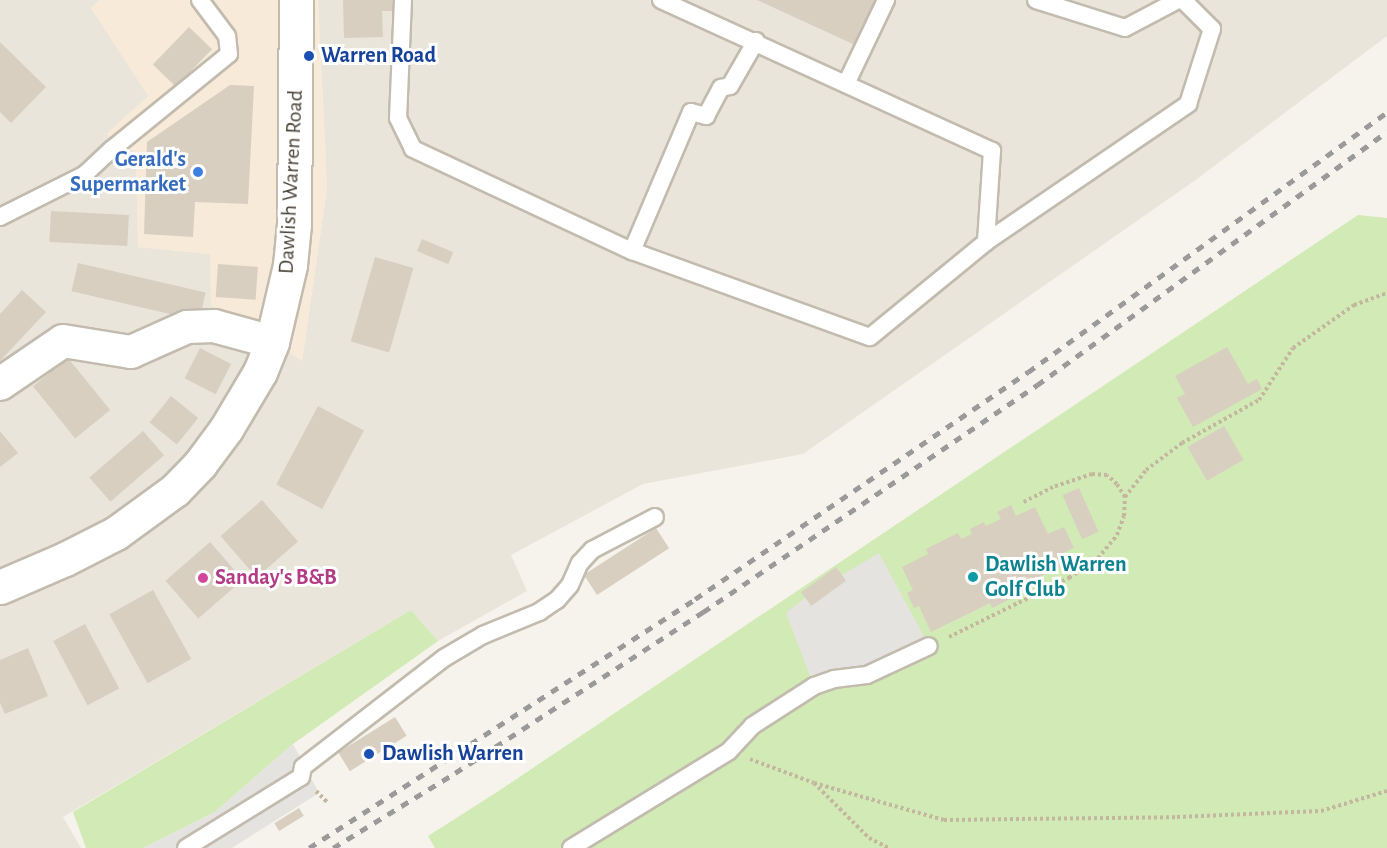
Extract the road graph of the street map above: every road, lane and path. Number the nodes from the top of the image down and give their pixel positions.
1 (200, 0) edge
2 (296, 0) edge
3 (403, 0) edge
4 (661, 0) edge
5 (886, 0) edge
6 (1035, 0) edge
7 (1178, 0) edge
8 (1183, 0) edge
9 (756, 41) junction
10 (846, 84) junction
11 (0, 217) edge
12 (986, 242) junction
13 (632, 251) junction
14 (1387, 293) edge
15 (272, 342) junction
16 (0, 384) edge
17 (1125, 497) junction
18 (1024, 502) dead end
19 (656, 517) dead end
20 (0, 587) edge
21 (929, 646) joint
22 (729, 751) junction
23 (814, 783) junction
24 (1387, 791) edge
25 (186, 848) edge
26 (571, 848) edge
27 (889, 848) edge

1 - 11 lane
2 - 15 street, Dawlish Warren Road
3 - 13 lane
4 - 9 lane
5 - 10 lane
6 - 7 lane
8 - 12 lane
9 - 10 lane
9 - 13 lane
10 - 12 lane
12 - 13 lane
14 - 17 path
15 - 16 street
15 - 20 street, Dawlish Warren Road
17 - 18 path
17 - 21 path
19 - 25 lane
21 - 22 lane
22 - 23 path
22 - 26 lane
23 - 24 path
23 - 27 path

